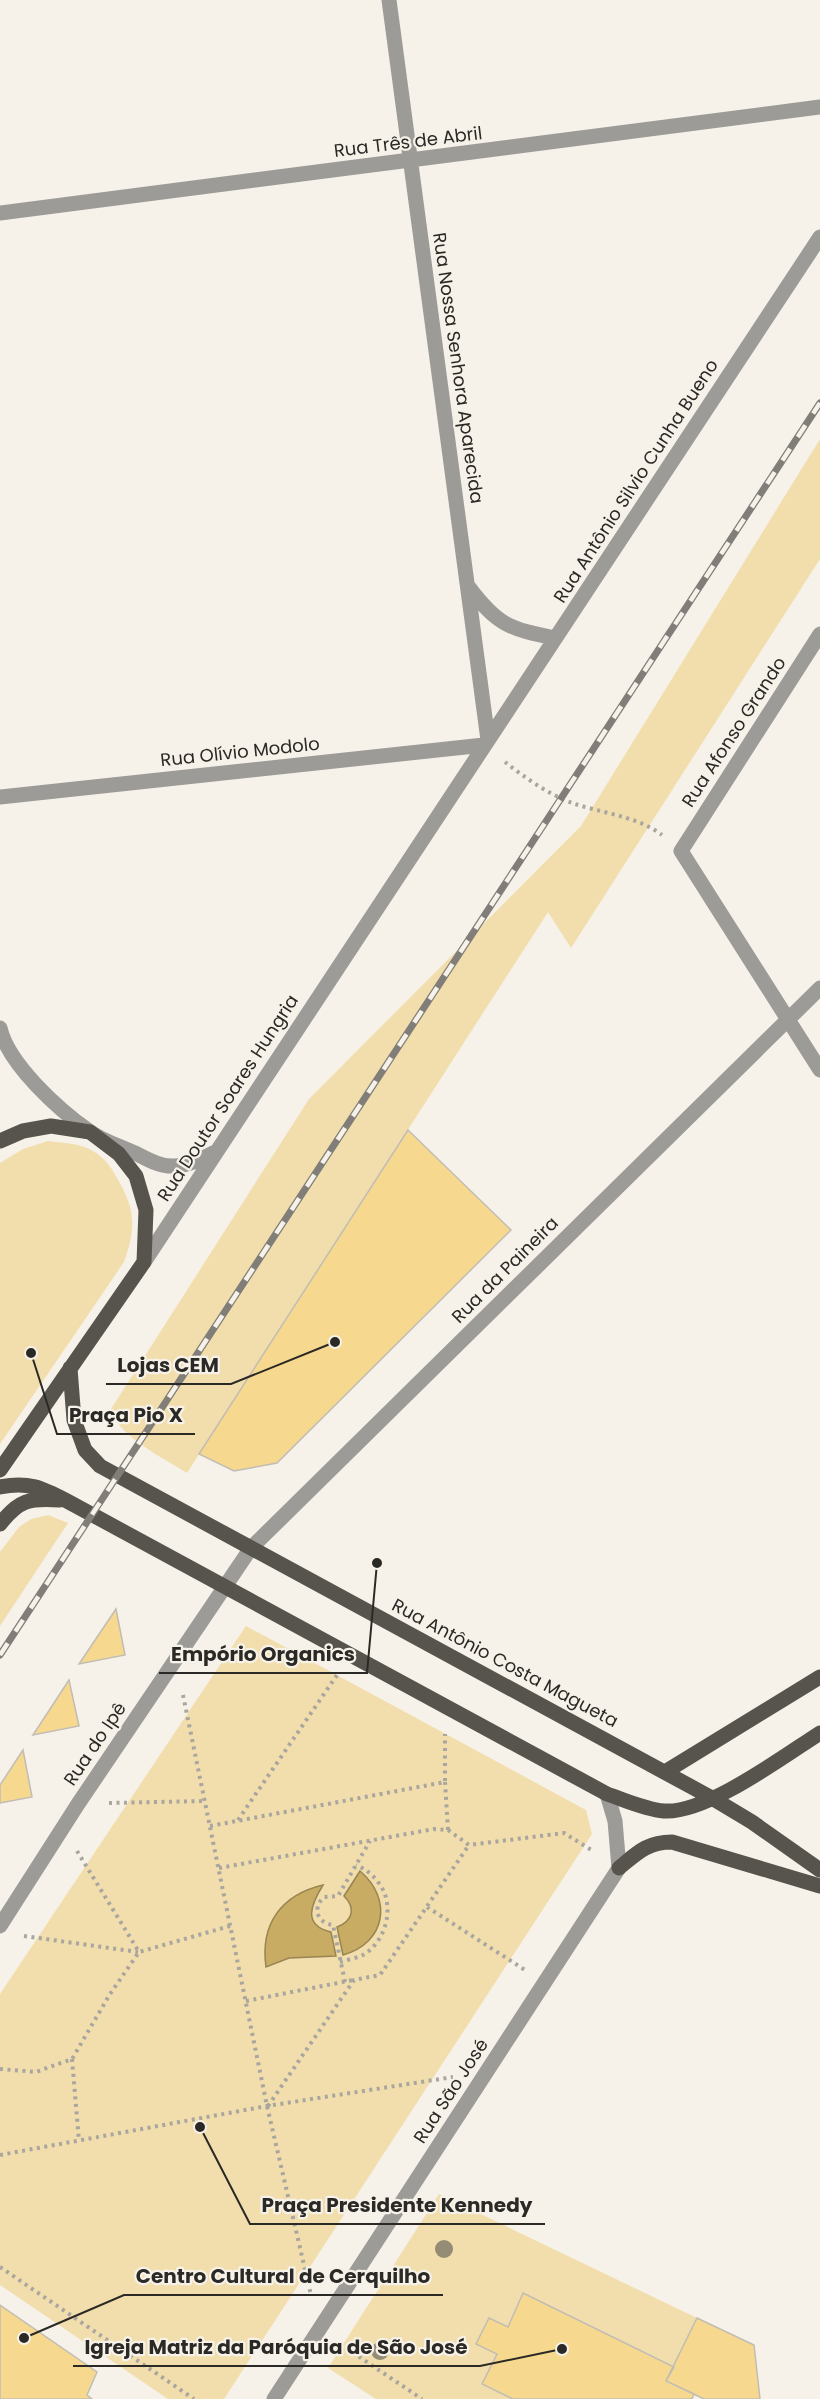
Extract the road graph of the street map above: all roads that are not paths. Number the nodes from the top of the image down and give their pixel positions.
1 (389, 0) edge
2 (820, 107) edge
3 (411, 161) junction
4 (0, 213) edge
5 (820, 237) edge
6 (467, 584) junction
7 (820, 634) edge
8 (555, 638) junction
9 (486, 743) junction
10 (0, 797) edge
11 (820, 988) edge
12 (788, 1019) junction
13 (0, 1028) edge
14 (820, 1071) edge
15 (90, 1132) junction
16 (0, 1142) edge
17 (215, 1152) junction
18 (144, 1262) junction
19 (70, 1368) junction
20 (0, 1470) edge
21 (0, 1487) edge
22 (67, 1501) junction
23 (0, 1524) edge
24 (251, 1548) junction
25 (225, 1586) junction
26 (820, 1677) edge
27 (820, 1733) edge
28 (665, 1772) junction
29 (606, 1794) junction
30 (712, 1798) junction
31 (619, 1868) junction
32 (820, 1870) edge
33 (820, 1886) edge
34 (0, 1926) edge
35 (274, 2399) edge

1 - 3 street, Rua Nossa Senhora Aparecida
2 - 3 street, Rua Três de Abril
3 - 4 street, Rua Três de Abril
3 - 6 street, Rua Nossa Senhora Aparecida
5 - 8 street, Rua Antônio Silvio Cunha Bueno
6 - 8 street
6 - 9 street, Rua Nossa Senhora Aparecida
7 - 12 street, Rua Afonso Grando
8 - 9 street, Rua Antônio Silvio Cunha Bueno
9 - 10 street, Rua Olívio Modolo
9 - 17 street, Rua Doutor Soares Hungria
11 - 12 street, Rua da Paineira
12 - 14 street
12 - 24 street, Rua da Paineira
13 - 15 street
15 - 16 main road
15 - 17 street
15 - 18 main road
17 - 18 street, Rua Doutor Soares Hungria
18 - 19 main road, Rua Doutor Soares Hungria
19 - 20 main road, Rua Doutor Soares Hungria
19 - 24 main road, Rua Antônio Costa Magueta
21 - 22 main road
22 - 23 main road
22 - 25 main road
24 - 25 street, Rua da Paineira
24 - 28 main road, Rua Antônio Costa Magueta
25 - 29 main road
25 - 34 street, Rua do Ipê
26 - 28 main road
27 - 30 main road
28 - 30 main road, Rua Antônio Costa Magueta
29 - 30 main road
29 - 31 street
30 - 32 main road, Rua Antônio Costa Magueta
31 - 33 main road
31 - 35 street, Rua São José

